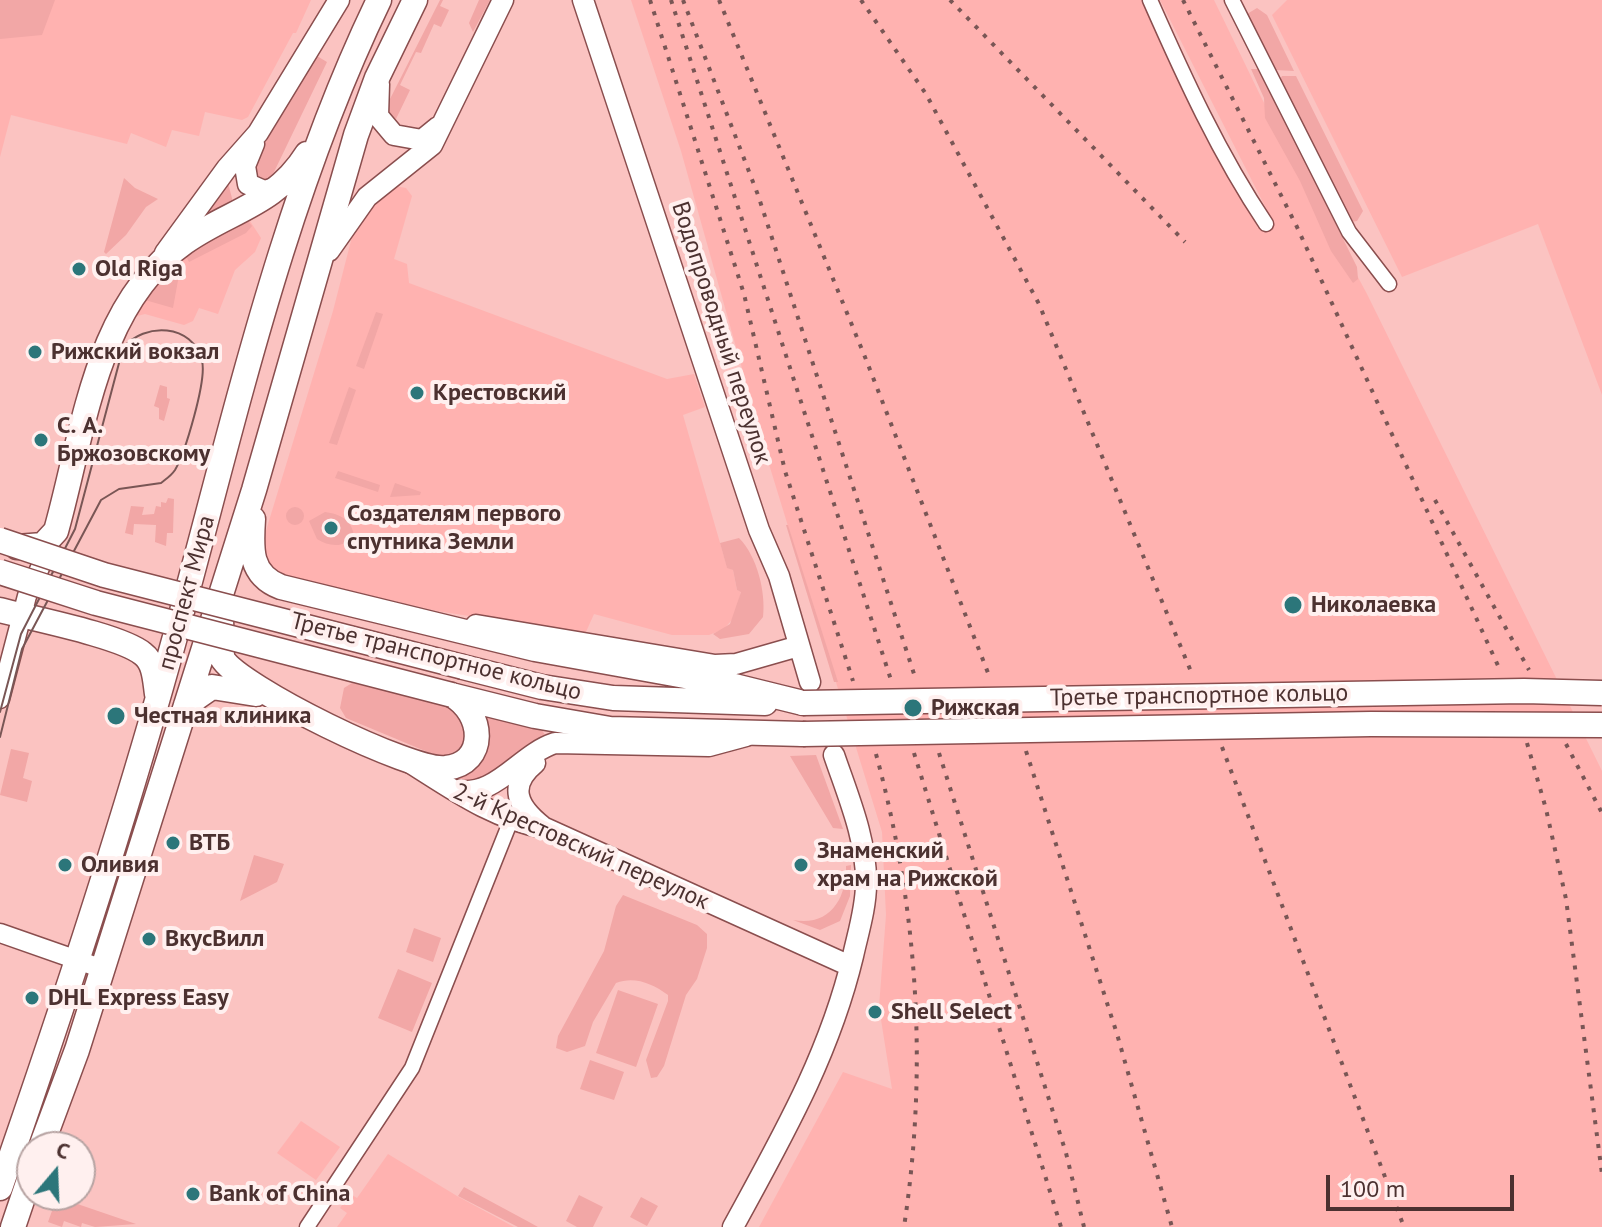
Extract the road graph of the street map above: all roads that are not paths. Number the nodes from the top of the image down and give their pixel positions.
1 (339, 0) edge
2 (379, 0) edge
3 (415, 0) edge
4 (503, 0) edge
5 (583, 0) edge
6 (1150, 0) edge
7 (1233, 0) edge
8 (384, 62) junction
9 (452, 107) junction
10 (323, 125) junction
11 (258, 133) junction
12 (289, 179) junction
13 (1266, 224) dead end
14 (156, 266) junction
15 (316, 280) junction
16 (1389, 284) dead end
17 (254, 490) junction
18 (56, 531) junction
19 (0, 541) edge
20 (0, 572) edge
21 (221, 593) junction
22 (11, 612) edge
23 (416, 621) junction
24 (799, 646) junction
25 (807, 693) junction
26 (1602, 693) edge
27 (452, 695) junction
28 (272, 698) junction
29 (0, 699) edge
30 (157, 705) junction
31 (186, 705) junction
32 (1602, 725) edge
33 (752, 735) junction
34 (603, 745) junction
35 (834, 755) dead end
36 (397, 756) junction
37 (447, 788) junction
38 (511, 820) junction
39 (545, 828) junction
40 (0, 933) edge
41 (92, 965) junction
42 (850, 966) junction
43 (45, 1131) edge
44 (0, 1188) edge
45 (307, 1227) edge
46 (733, 1227) edge

1 - 11 main road
2 - 10 main road, проспект Мира
3 - 8 main road, проспект Мира
4 - 9 main road
5 - 24 main road, Водопроводный переулок
6 - 13 street
7 - 16 street
8 - 9 main road
8 - 15 main road, проспект Мира
9 - 15 main road
10 - 12 main road
10 - 30 main road, проспект Мира
11 - 12 main road
11 - 14 main road
12 - 14 main road
14 - 18 main road
15 - 17 main road, проспект Мира
17 - 21 main road, проспект Мира
17 - 23 main road
18 - 19 main road
18 - 22 street
19 - 25 main road, Третье транспортное кольцо, bridge
20 - 27 main road, Третье транспортное кольцо, bridge
21 - 28 main road, 2-й Крестовский переулок
21 - 31 main road, проспект Мира
22 - 29 street
22 - 30 main road
23 - 24 main road
23 - 25 main road
24 - 25 main road, Водопроводный переулок
25 - 26 main road, Третье транспортное кольцо, bridge
27 - 33 main road, Третье транспортное кольцо
27 - 36 main road
28 - 31 main road, 2-й Крестовский переулок
28 - 36 main road, 2-й Крестовский переулок
30 - 41 main road, проспект Мира
31 - 41 main road, проспект Мира
32 - 33 main road, Третье транспортное кольцо, bridge
33 - 34 main road
34 - 37 main road
34 - 39 main road
35 - 42 main road
36 - 37 main road, 2-й Крестовский переулок
37 - 38 main road, 2-й Крестовский переулок
38 - 39 main road, 2-й Крестовский переулок
38 - 45 street
39 - 42 main road, 2-й Крестовский переулок
40 - 41 street
41 - 43 main road, проспект Мира
41 - 44 main road, проспект Мира
42 - 46 main road

